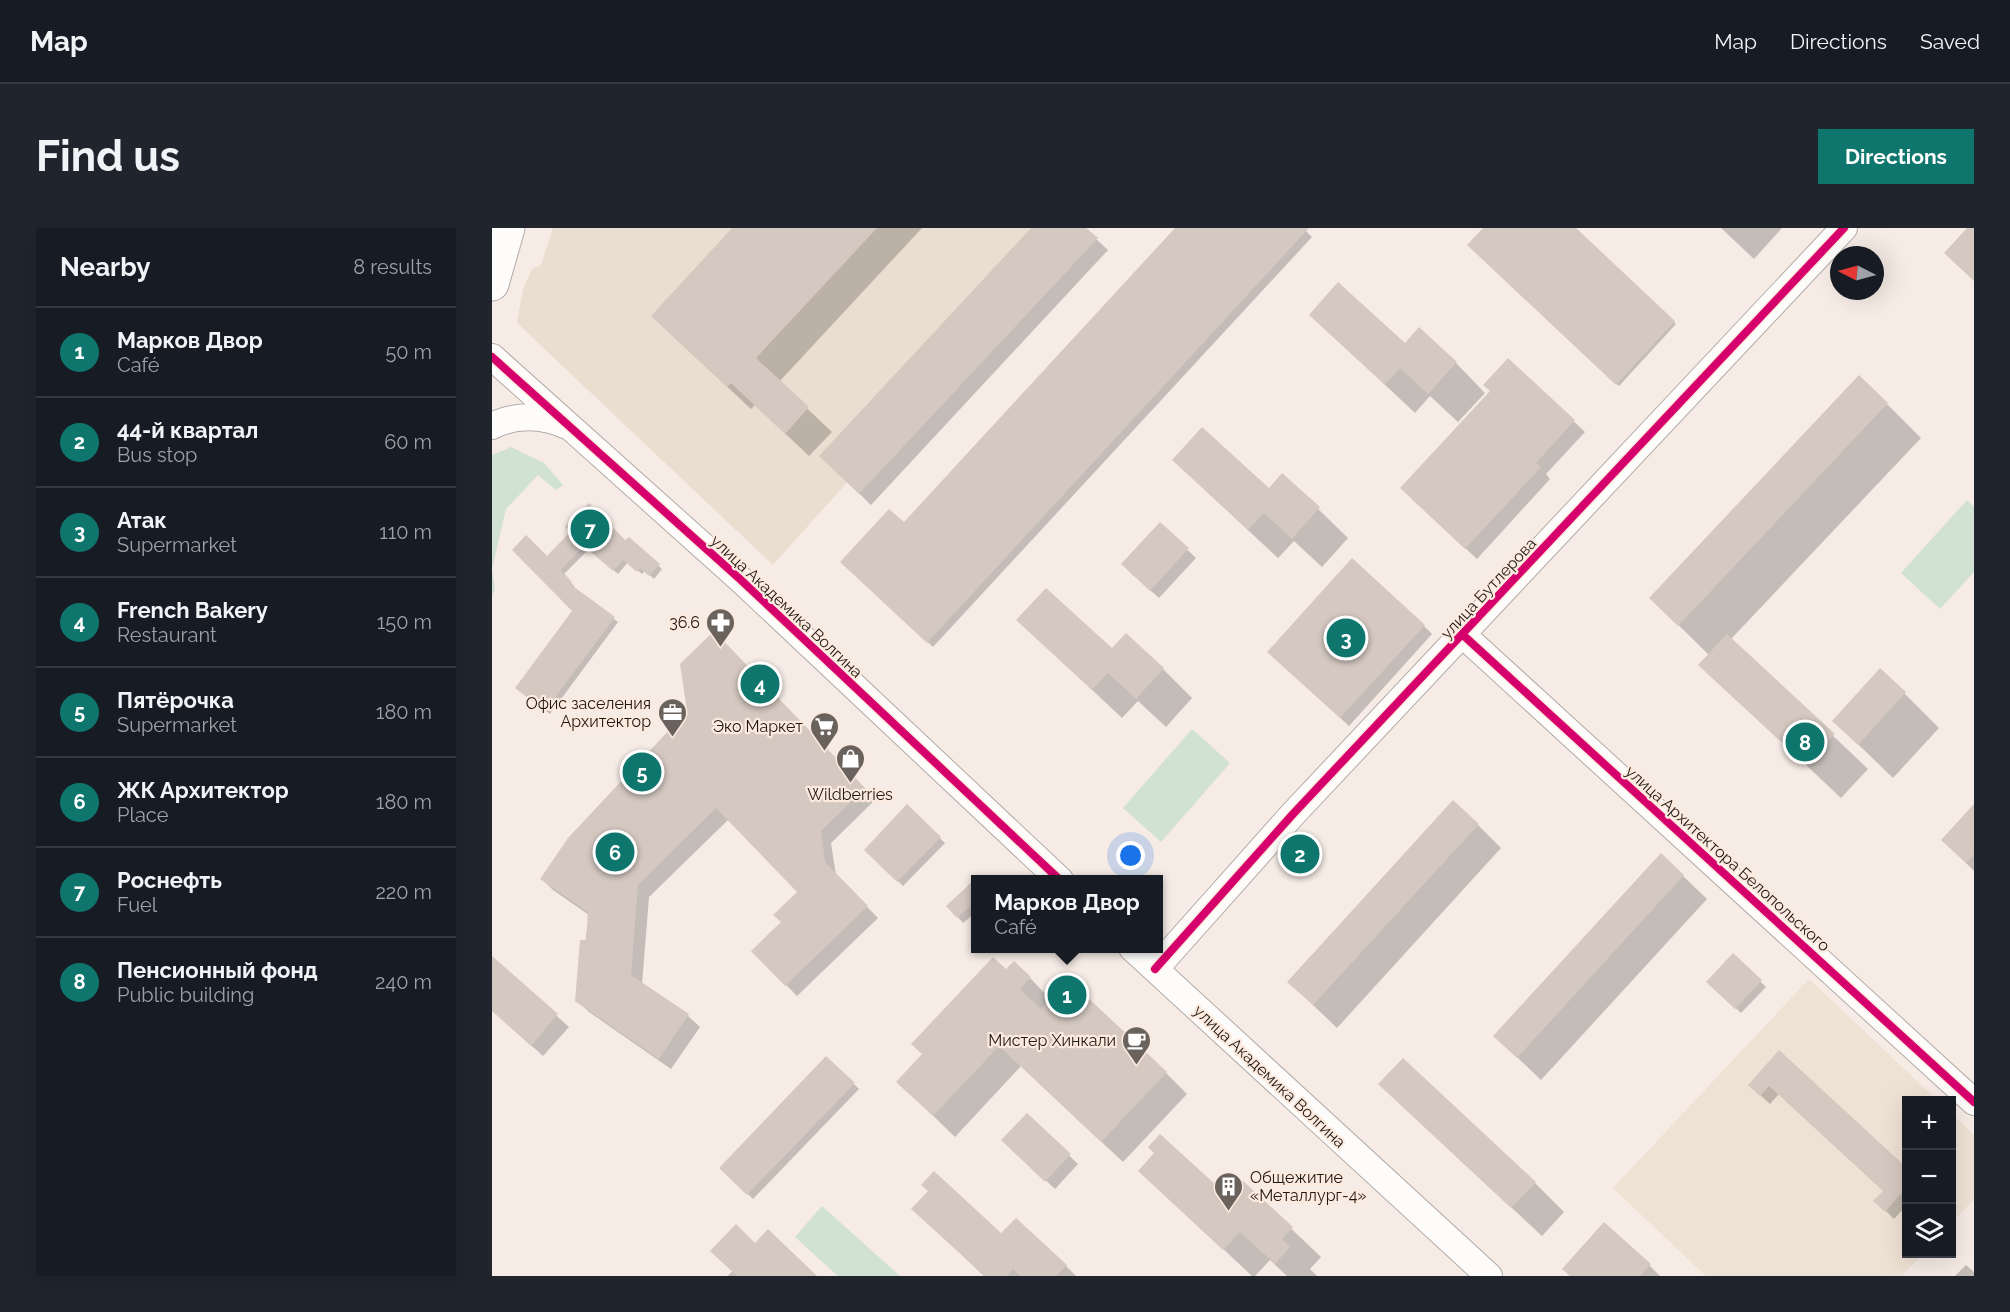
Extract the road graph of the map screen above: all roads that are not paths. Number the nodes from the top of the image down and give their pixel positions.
1 (508, 228) edge
2 (1844, 228) edge
3 (492, 284) edge
4 (492, 357) edge
5 (492, 426) edge
6 (578, 432) junction
7 (1463, 635) junction
8 (1055, 875) edge
9 (1137, 953) edge
10 (1155, 969) junction
11 (1974, 1102) edge
12 (1489, 1276) edge

1 - 3 main road
2 - 7 street, улица Бутлерова
4 - 6 street, улица Академика Волгина
5 - 6 street
6 - 8 street, улица Академика Волгина
7 - 10 street, улица Бутлерова
7 - 11 street, улица Архитектора Белопольского
9 - 10 street, улица Академика Волгина
10 - 12 street, улица Академика Волгина

